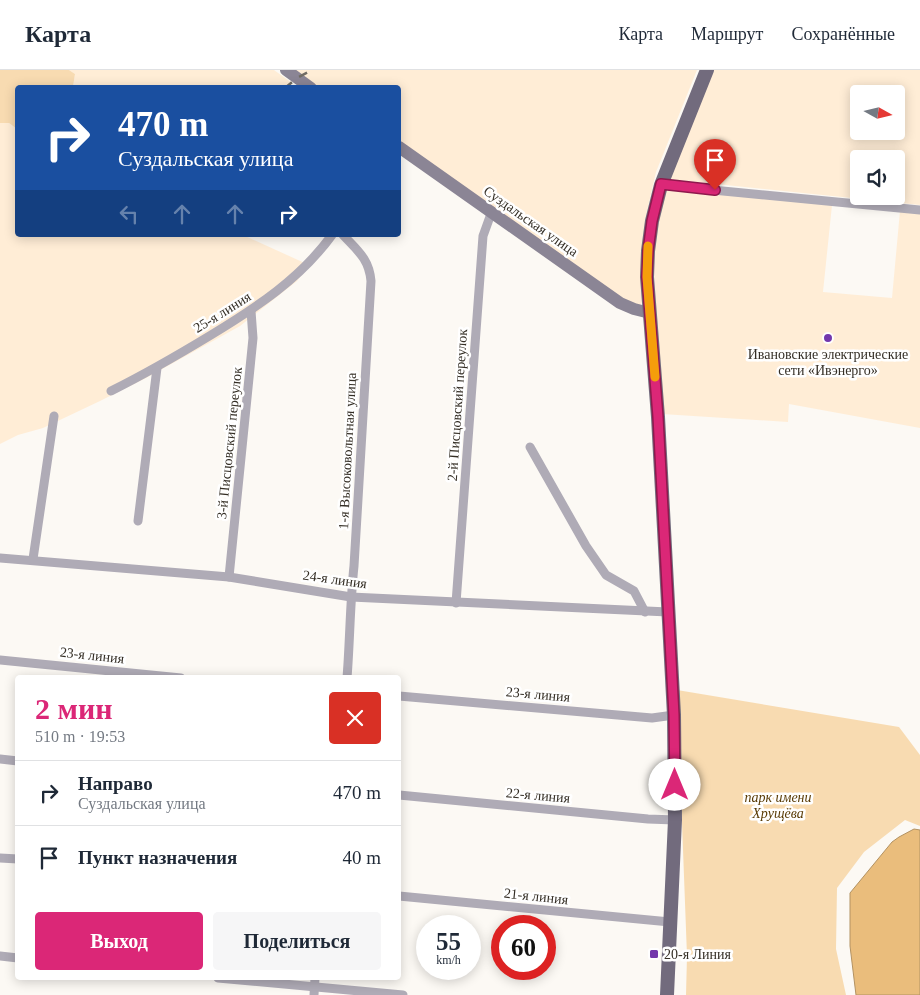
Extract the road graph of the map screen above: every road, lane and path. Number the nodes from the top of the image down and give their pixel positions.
1 (286, 70) edge
2 (707, 70) edge
3 (307, 85) edge
4 (401, 148) edge
5 (661, 184) junction
6 (920, 210) edge
7 (492, 211) junction
8 (330, 237) edge
9 (345, 237) edge
10 (251, 311) junction
11 (650, 314) junction
12 (157, 368) junction
13 (111, 391) dead end
14 (54, 416) dead end
15 (530, 447) dead end
16 (138, 521) dead end
17 (0, 558) edge
18 (33, 560) junction
19 (230, 576) junction
20 (351, 597) junction
21 (456, 603) junction
22 (645, 612) junction
23 (668, 612) junction
24 (0, 660) edge
25 (150, 675) edge
26 (348, 675) edge
27 (401, 696) edge
28 (674, 715) junction
29 (0, 759) edge
30 (15, 761) edge
31 (401, 796) edge
32 (675, 820) junction
33 (0, 858) edge
34 (15, 859) edge
35 (401, 896) edge
36 (670, 922) junction
37 (0, 956) edge
38 (15, 958) edge
39 (242, 980) edge
40 (314, 986) edge
41 (403, 995) edge
42 (667, 995) edge

1 - 3 main road
2 - 5 main road
4 - 7 main road, Суздальская улица
5 - 6 street
5 - 11 main road
7 - 11 main road, Суздальская улица
7 - 21 street, 2-й Писцовский переулок
8 - 10 street, 25-я линия
9 - 20 street, 1-я Высоковольтная улица
10 - 12 street, 25-я линия
10 - 19 street, 3-й Писцовский переулок
11 - 23 main road
12 - 13 street, 25-я линия
12 - 16 street
14 - 18 street
15 - 22 street
17 - 18 street, 24-я линия
18 - 19 street, 24-я линия
19 - 20 street, 24-я линия
20 - 21 street, 24-я линия
20 - 26 street, 1-я Высоковольтная улица
21 - 22 street, 24-я линия
22 - 23 street, 24-я линия
23 - 28 main road
24 - 25 street, 23-я линия
27 - 28 street, 23-я линия
28 - 32 main road
29 - 30 street
31 - 32 street, 22-я линия
32 - 36 main road
33 - 34 street
35 - 36 street, 21-я линия
36 - 42 main road
37 - 38 street
39 - 40 street
40 - 41 street

